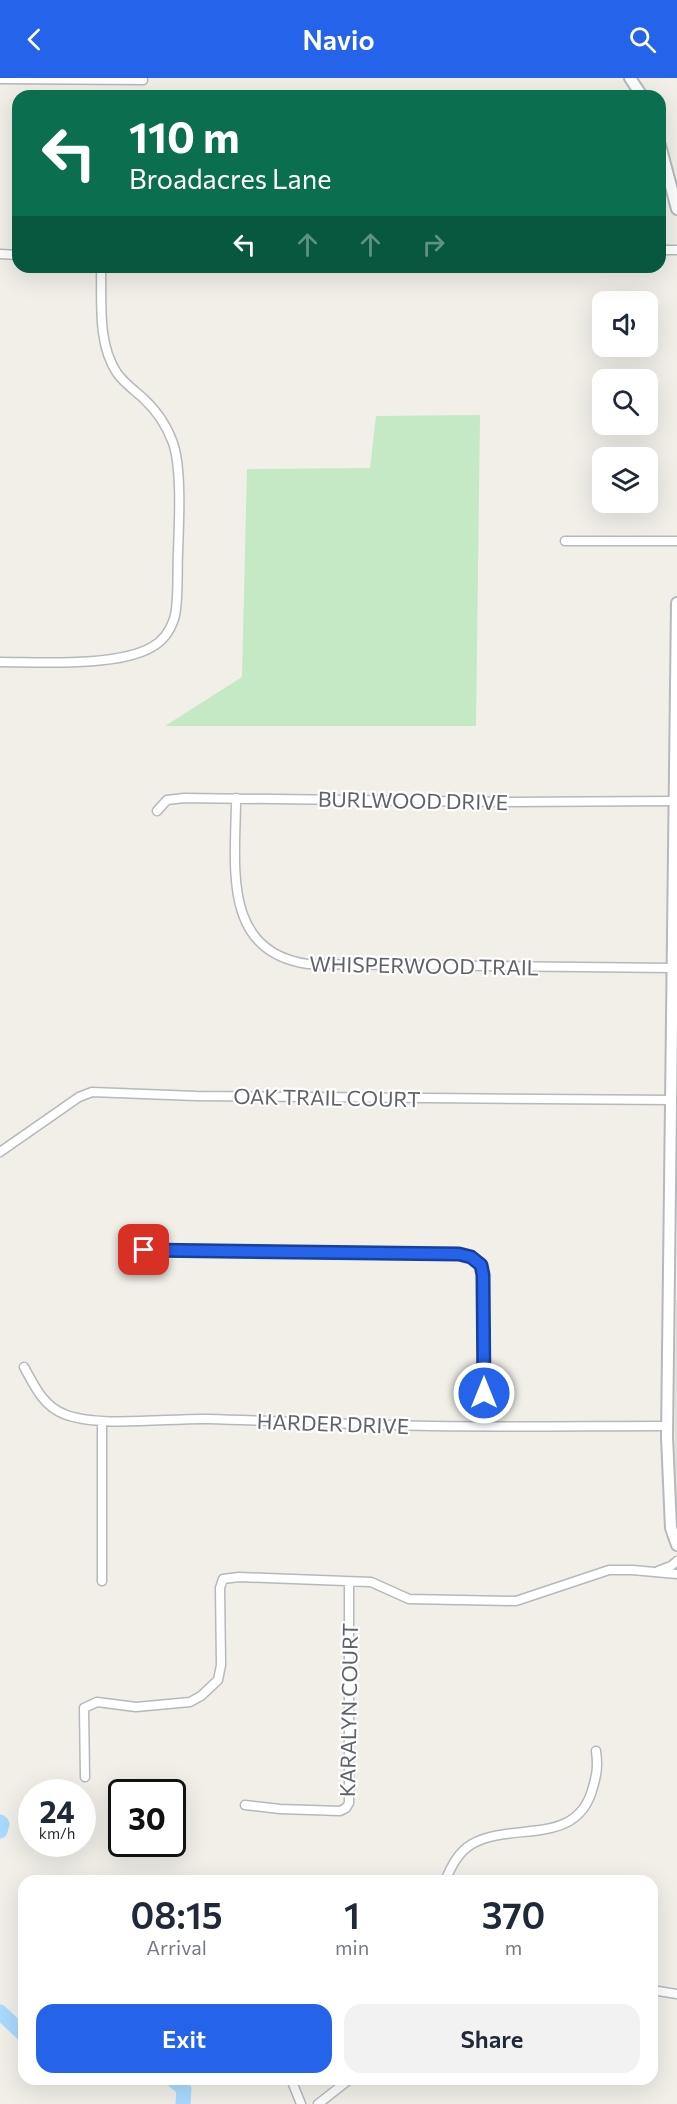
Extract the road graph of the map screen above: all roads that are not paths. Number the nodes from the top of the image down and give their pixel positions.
1 (0, 79) edge
2 (143, 80) dead end
3 (666, 168) edge
4 (677, 209) edge
5 (101, 273) edge
6 (677, 541) edge
7 (565, 542) dead end
8 (677, 603) edge
9 (0, 662) edge
10 (236, 798) junction
11 (674, 801) junction
12 (157, 811) dead end
13 (672, 968) junction
14 (671, 1100) junction
15 (0, 1152) edge
16 (144, 1250) dead end
17 (24, 1367) dead end
18 (102, 1420) junction
19 (481, 1426) junction
20 (667, 1426) junction
21 (677, 1545) edge
22 (677, 1561) edge
23 (655, 1571) junction
24 (677, 1574) edge
25 (102, 1581) dead end
26 (349, 1582) junction
27 (596, 1751) dead end
28 (85, 1777) dead end
29 (245, 1805) dead end
30 (448, 1875) edge
31 (658, 1991) edge
32 (677, 1994) edge
33 (293, 2085) edge
34 (342, 2085) edge
35 (301, 2104) edge
36 (318, 2104) edge

1 - 2 street
3 - 4 street
5 - 9 street
6 - 7 street
8 - 11 street
10 - 11 street, BURLWOOD DRIVE
10 - 12 street, BURLWOOD DRIVE
10 - 13 street, WHISPERWOOD TRAIL
11 - 13 street
13 - 14 street
14 - 15 street, OAK TRAIL COURT
14 - 20 street
16 - 19 street
17 - 18 street, HARDER DRIVE
18 - 19 street, HARDER DRIVE
18 - 25 street
19 - 20 street, HARDER DRIVE
20 - 21 street
22 - 23 street
23 - 24 street
23 - 26 street
26 - 28 street
26 - 29 street, KARALYN COURT
27 - 30 street
31 - 32 street
33 - 35 street
34 - 36 street

